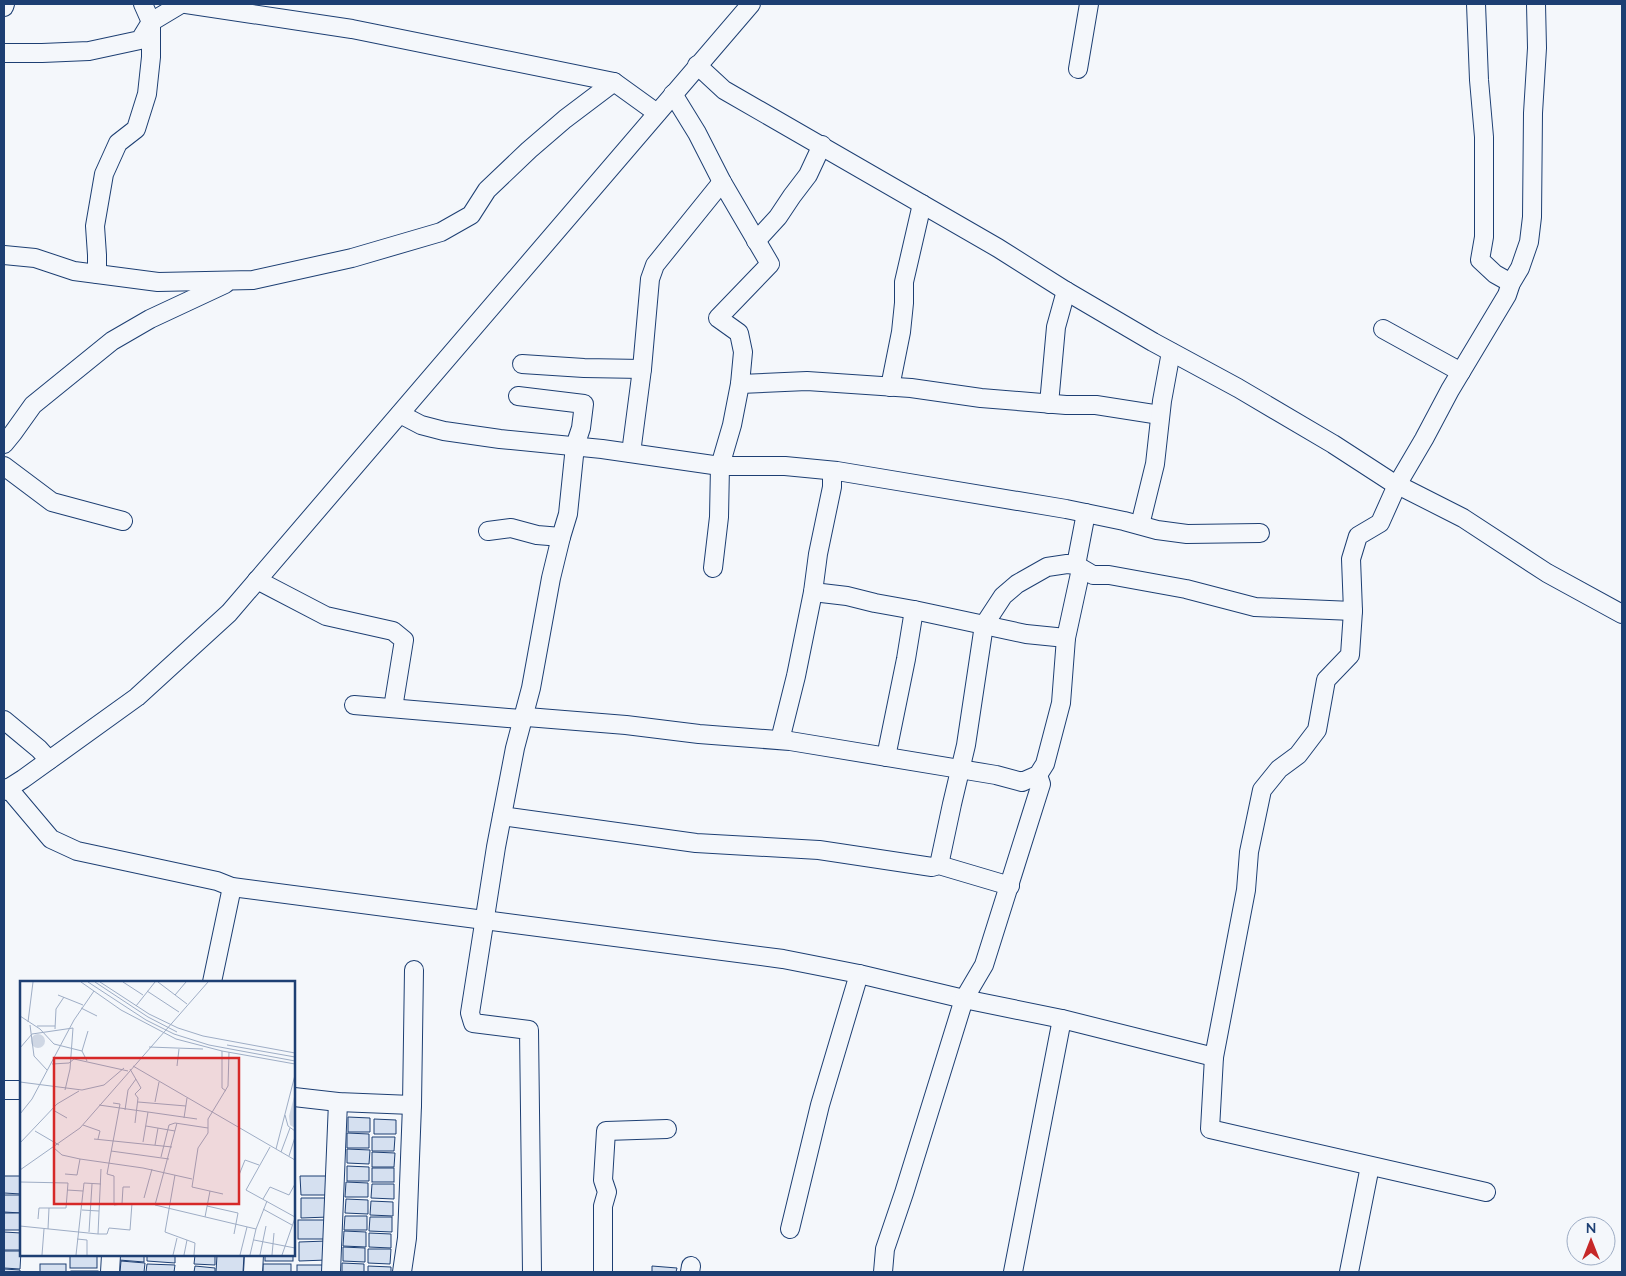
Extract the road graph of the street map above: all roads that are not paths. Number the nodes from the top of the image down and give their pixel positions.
1 (143, 4) edge
2 (181, 4) edge
3 (186, 4) edge
4 (751, 4) edge
5 (1089, 4) edge
6 (1476, 4) edge
7 (1536, 4) edge
8 (293, 12) edge
9 (151, 22) junction
10 (4, 53) edge
11 (697, 65) junction
12 (1078, 68) dead end
13 (614, 82) junction
14 (672, 94) junction
15 (657, 113) junction
16 (822, 145) junction
17 (722, 182) junction
18 (922, 204) junction
19 (756, 241) junction
20 (4, 255) edge
21 (97, 274) junction
22 (232, 281) junction
23 (1511, 284) junction
24 (1066, 292) junction
25 (1383, 329) dead end
26 (1171, 352) junction
27 (522, 364) dead end
28 (642, 369) junction
29 (1461, 372) junction
30 (740, 384) junction
31 (890, 387) junction
32 (518, 396) dead end
33 (1049, 404) junction
34 (400, 414) junction
35 (1160, 415) junction
36 (4, 444) edge
37 (575, 446) junction
38 (631, 453) junction
39 (4, 466) edge
40 (720, 466) junction
41 (832, 471) junction
42 (1397, 485) junction
43 (1086, 513) junction
44 (123, 521) dead end
45 (1140, 525) junction
46 (488, 531) dead end
47 (1260, 533) dead end
48 (561, 537) junction
49 (1078, 567) junction
50 (713, 568) dead end
51 (257, 580) junction
52 (813, 592) junction
53 (914, 610) junction
54 (1353, 611) junction
55 (1622, 614) edge
56 (984, 625) junction
57 (1066, 638) junction
58 (354, 705) dead end
59 (393, 708) junction
60 (522, 718) junction
61 (4, 720) edge
62 (780, 740) junction
63 (886, 757) junction
64 (49, 760) junction
65 (960, 768) junction
66 (1038, 775) junction
67 (6, 790) edge
68 (502, 816) junction
69 (939, 865) junction
70 (1010, 886) junction
71 (232, 887) junction
72 (483, 921) junction
73 (414, 970) dead end
74 (859, 974) junction
75 (212, 981) edge
76 (964, 999) junction
77 (1062, 1019) junction
78 (1214, 1057) junction
79 (4, 1090) edge
80 (20, 1090) edge
81 (295, 1097) edge
82 (338, 1102) junction
83 (412, 1105) junction
84 (667, 1129) dead end
85 (1370, 1166) junction
86 (1486, 1192) dead end
87 (790, 1229) dead end
88 (111, 1256) edge
89 (254, 1256) edge
90 (110, 1272) edge
91 (254, 1272) edge
92 (332, 1272) edge
93 (402, 1272) edge
94 (532, 1272) edge
95 (603, 1272) edge
96 (883, 1272) edge
97 (1013, 1272) edge
98 (1349, 1272) edge

1 - 9 street
2 - 9 street
3 - 8 street
4 - 11 street
5 - 12 street
6 - 23 street
7 - 23 street
8 - 13 street
9 - 10 street
9 - 21 street
11 - 14 street
11 - 16 street
13 - 15 street
13 - 22 street
14 - 15 street
14 - 17 street
15 - 34 street
16 - 18 street
16 - 19 street
17 - 19 street
17 - 28 street
18 - 24 street
18 - 31 street
19 - 30 street
20 - 21 street
21 - 22 street
22 - 36 street
23 - 29 street
24 - 26 street
24 - 33 street
25 - 29 street
26 - 35 street
26 - 42 street
27 - 28 street
28 - 38 street
29 - 42 street
30 - 31 street
30 - 40 street
31 - 33 street
32 - 37 street
33 - 35 street
34 - 37 street
34 - 51 street
35 - 45 street
37 - 38 street
37 - 48 street
38 - 40 street
39 - 44 street
40 - 41 street
40 - 50 street
41 - 43 street
41 - 52 street
42 - 54 street
42 - 55 street
43 - 45 street
43 - 49 street
45 - 47 street
46 - 48 street
48 - 60 street
49 - 54 street
49 - 56 street
49 - 57 street
51 - 59 street
51 - 64 street
52 - 53 street
52 - 62 street
53 - 56 street
53 - 63 street
54 - 78 street
56 - 57 street
56 - 65 street
57 - 66 street
58 - 59 street
59 - 60 street
60 - 62 street
60 - 68 street
61 - 64 street
62 - 63 street
63 - 65 street
64 - 67 street
65 - 66 street
65 - 69 street
66 - 70 street
67 - 71 street
68 - 69 street
68 - 72 street
69 - 70 street
70 - 76 street
71 - 72 street
71 - 75 street
72 - 74 street
72 - 94 street
73 - 83 street
74 - 76 street
74 - 87 street
76 - 77 street
76 - 96 street
77 - 78 street
77 - 97 street
78 - 85 street
79 - 80 street
81 - 82 street
82 - 83 street
82 - 92 street
83 - 93 street
84 - 95 street
85 - 86 street
85 - 98 street
88 - 90 street
89 - 91 street

